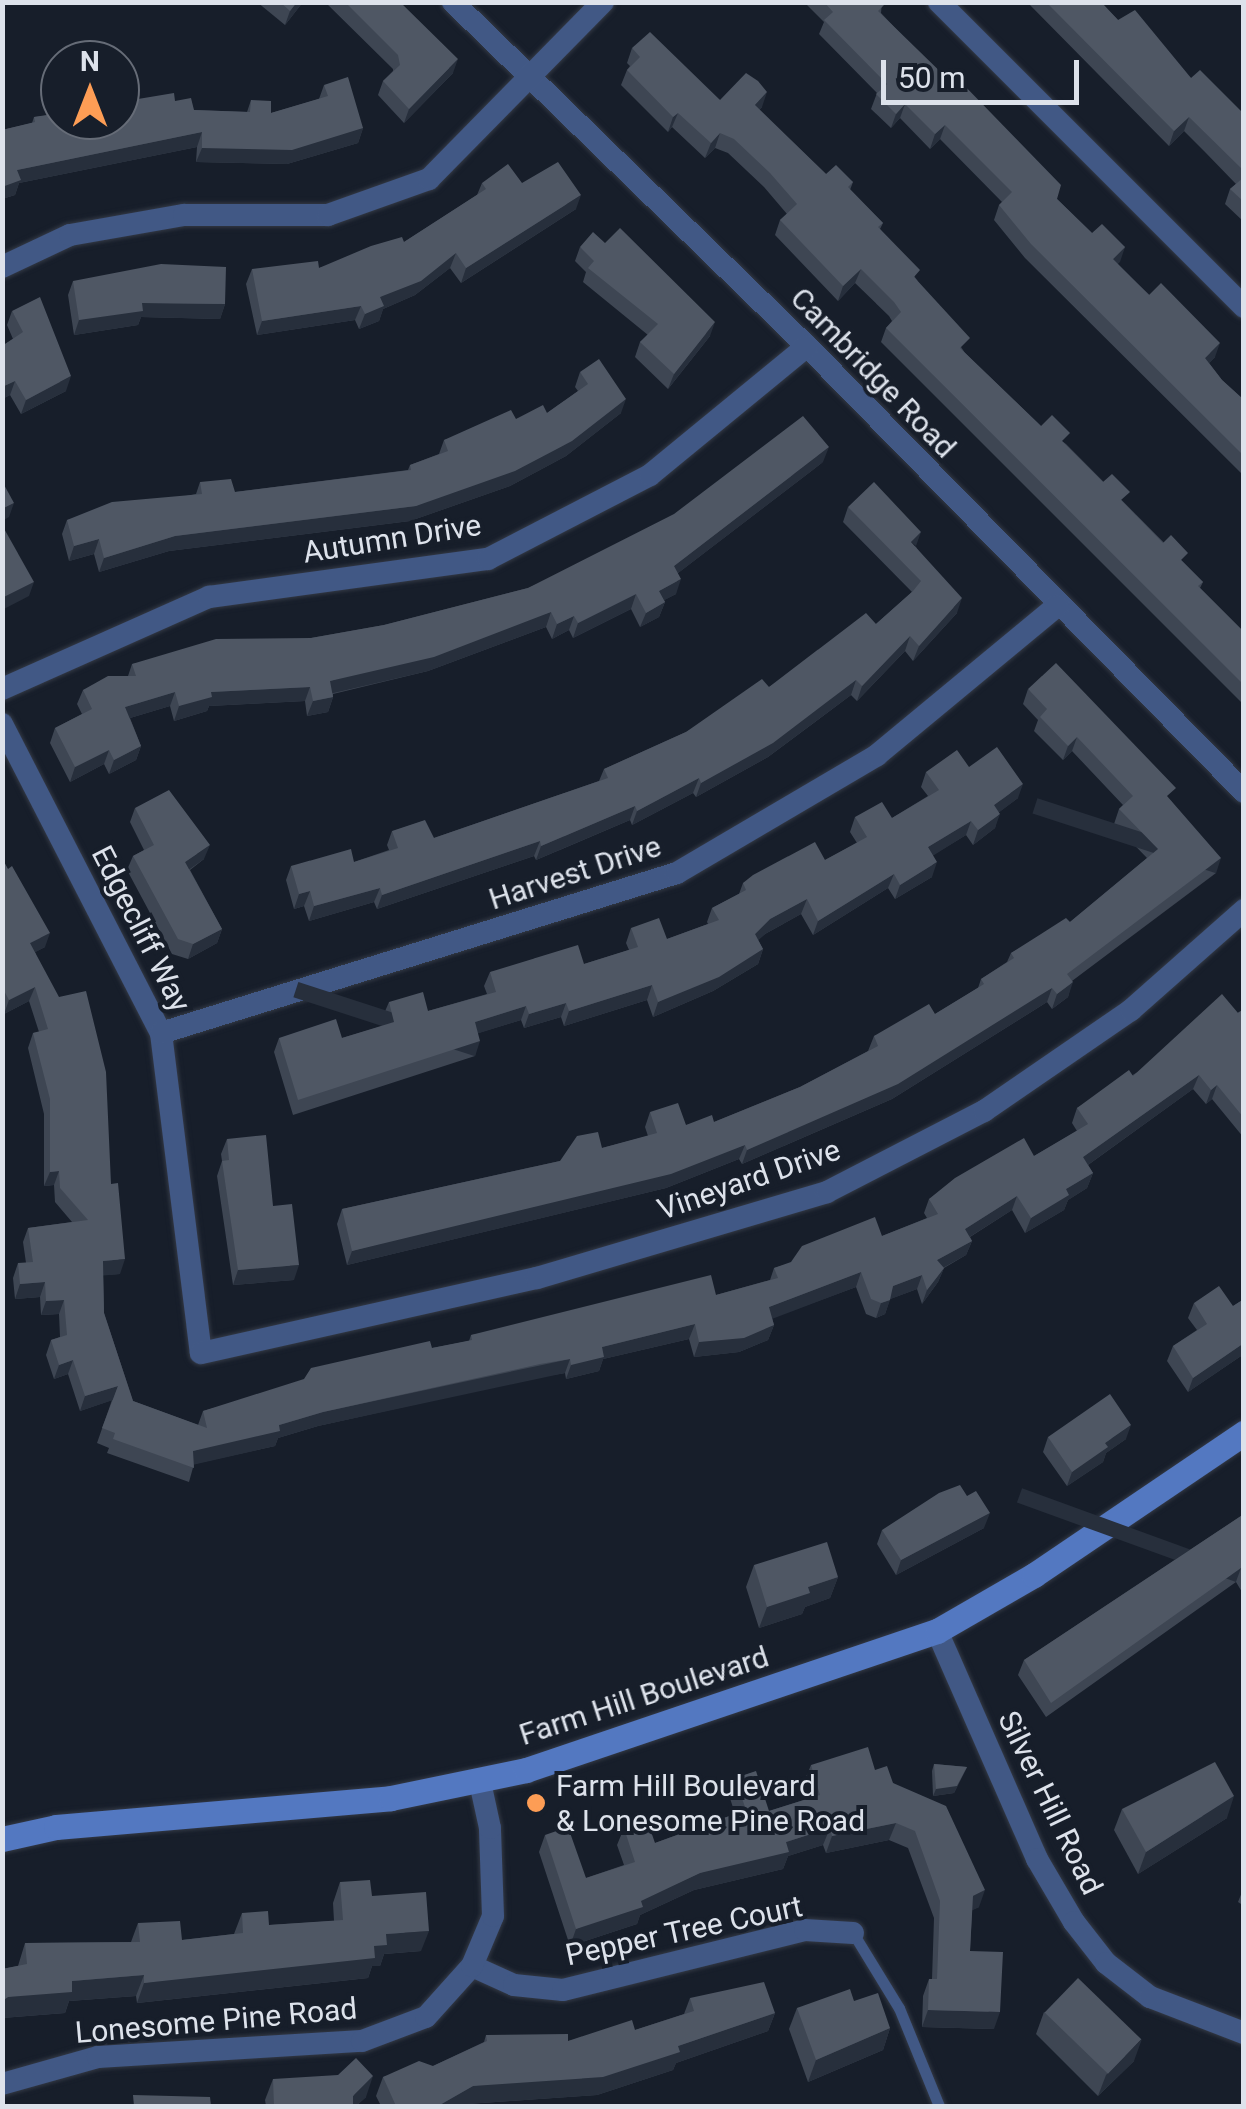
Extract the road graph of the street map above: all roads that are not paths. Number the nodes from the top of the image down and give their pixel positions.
1 (453, 2) edge
2 (603, 2) edge
3 (939, 2) edge
4 (530, 76) junction
5 (2, 268) edge
6 (1244, 307) edge
7 (806, 346) junction
8 (1057, 606) junction
9 (2, 689) edge
10 (2, 724) edge
11 (1244, 792) edge
12 (1244, 910) edge
13 (162, 1033) junction
14 (201, 1353) joint
15 (1244, 1434) edge
16 (937, 1630) junction
17 (480, 1782) junction
18 (2, 1839) edge
19 (852, 1934) joint
20 (472, 1966) junction
21 (1244, 2033) edge
22 (2, 2084) edge
23 (939, 2106) edge

1 - 4 street, Cambridge Road
2 - 4 street
3 - 6 street
4 - 5 street
4 - 7 street, Cambridge Road
7 - 8 street, Cambridge Road
7 - 9 street, Autumn Drive
8 - 11 street, Cambridge Road
8 - 13 street, Harvest Drive
10 - 13 street, Edgecliff Way
12 - 14 street, Vineyard Drive
13 - 14 street, Edgecliff Way
15 - 16 main road, Farm Hill Boulevard
16 - 17 main road, Farm Hill Boulevard
16 - 21 street, Silver Hill Road
17 - 18 main road, Farm Hill Boulevard
17 - 20 street
19 - 20 street, Pepper Tree Court
19 - 23 lane
20 - 22 street, Lonesome Pine Road

